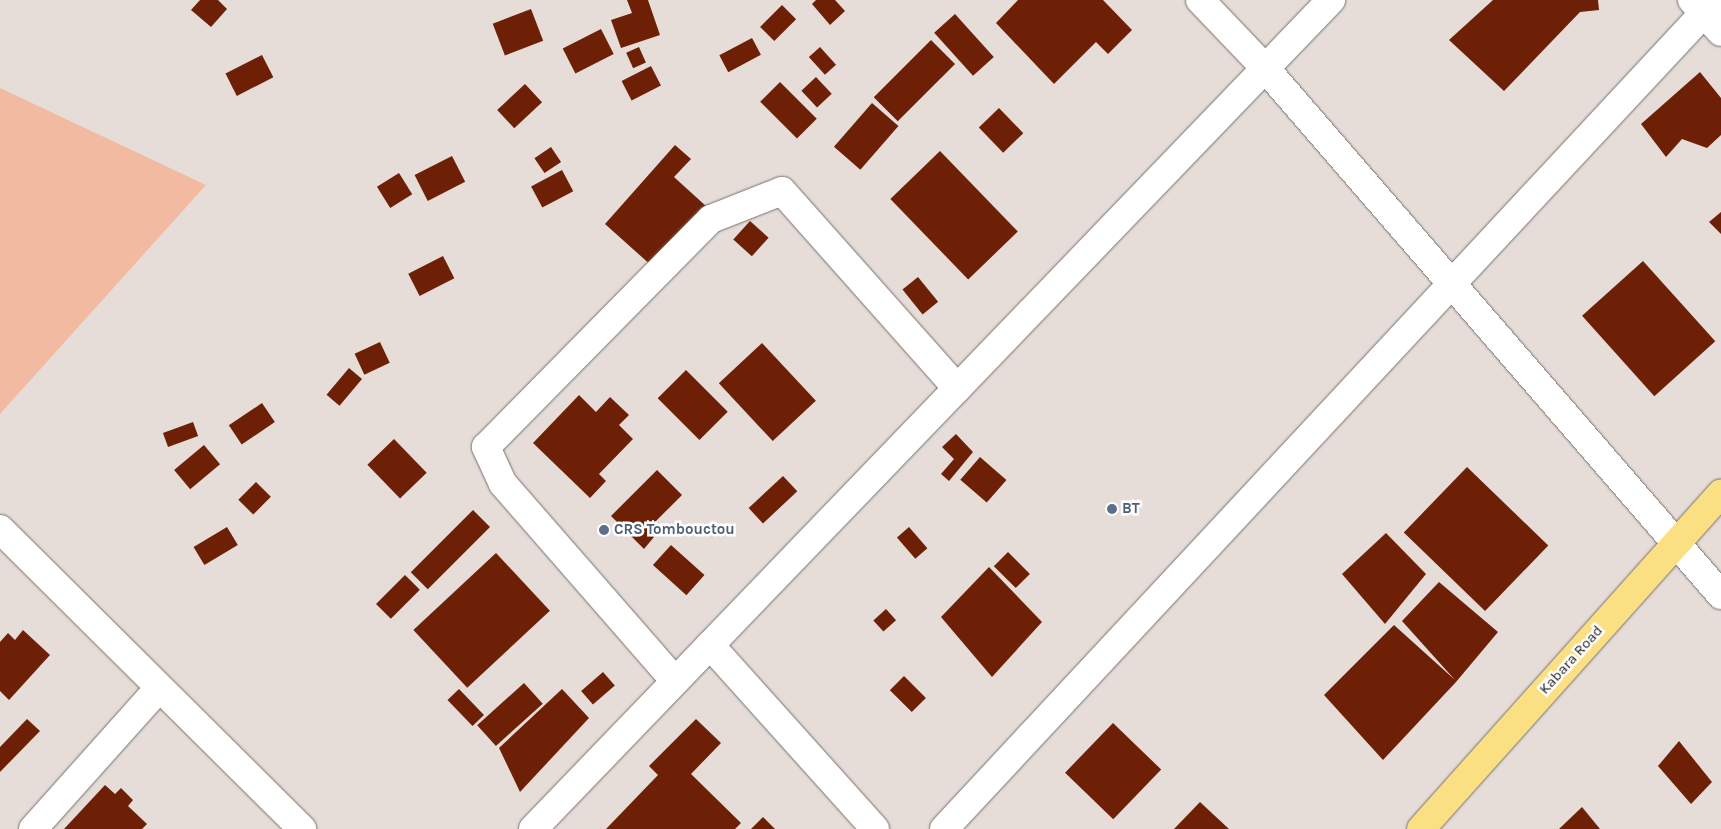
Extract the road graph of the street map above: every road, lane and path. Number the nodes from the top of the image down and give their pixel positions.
1 (1200, 0) edge
2 (1331, 0) edge
3 (1708, 11) edge
4 (1266, 68) junction
5 (1452, 284) junction
6 (957, 388) junction
7 (1721, 493) edge
8 (0, 529) edge
9 (1676, 542) junction
10 (1721, 595) edge
11 (710, 645) junction
12 (675, 681) junction
13 (158, 689) junction
14 (33, 829) edge
15 (302, 829) edge
16 (533, 829) edge
17 (875, 829) edge
18 (944, 829) edge
19 (1421, 829) edge

1 - 4 street
2 - 4 street
3 - 5 street
4 - 5 street
4 - 6 street
5 - 9 street
5 - 18 street
6 - 11 street
6 - 12 street
7 - 9 main road, Kabara Road
8 - 13 street
9 - 10 street
9 - 19 main road, Kabara Road
11 - 12 street
11 - 17 street
12 - 16 street
13 - 14 street
13 - 15 street

